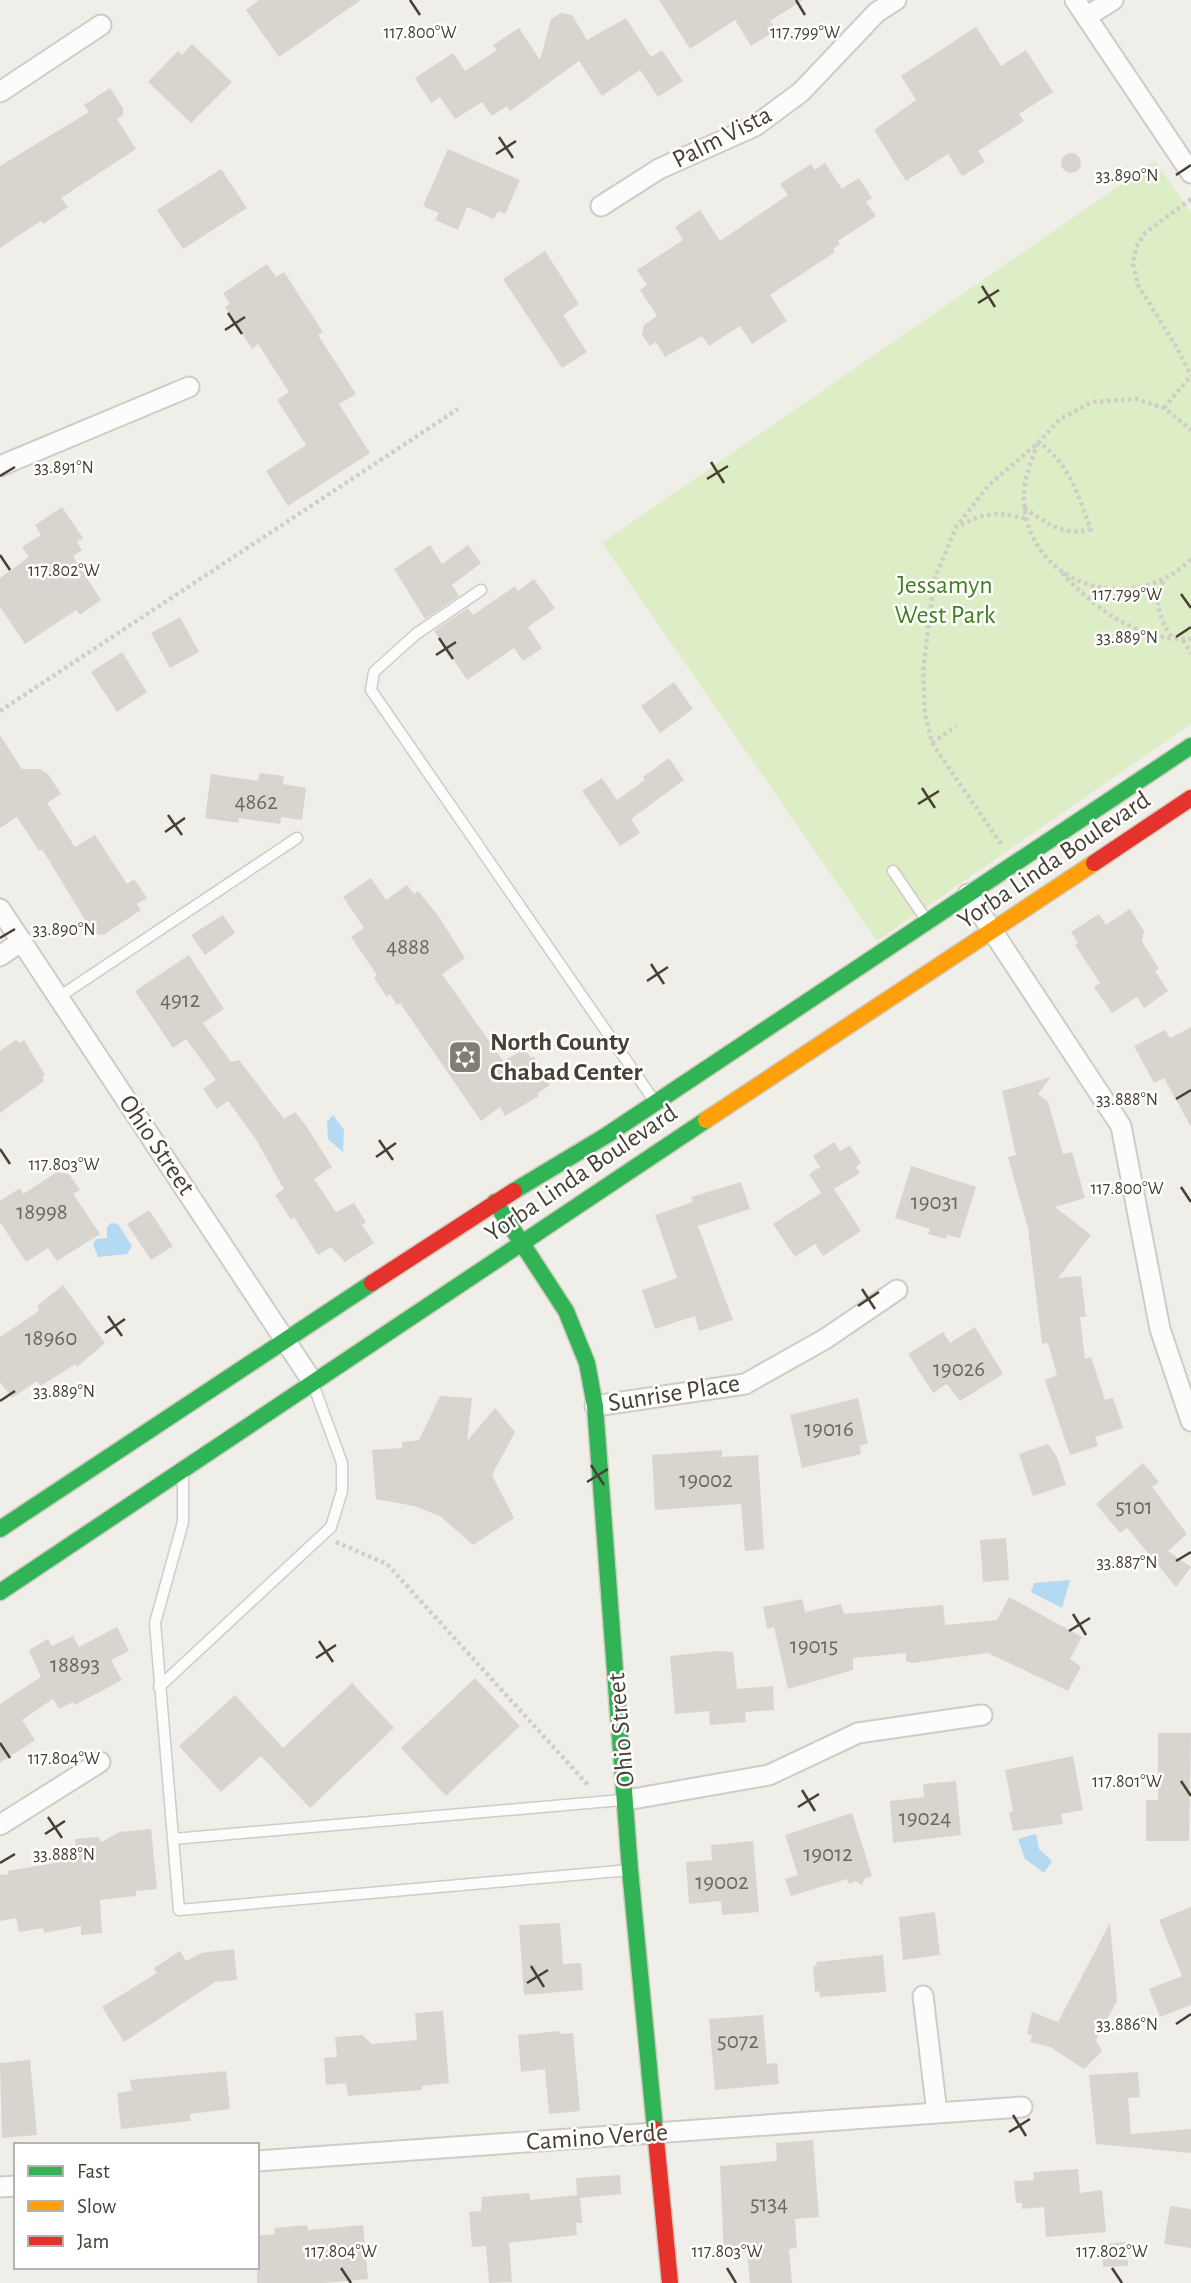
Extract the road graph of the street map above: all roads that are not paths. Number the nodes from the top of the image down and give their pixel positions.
1 (896, 0) edge
2 (1075, 0) edge
3 (1113, 0) edge
4 (1086, 17) junction
5 (101, 25) dead end
6 (0, 92) edge
7 (1191, 173) edge
8 (601, 206) dead end
9 (188, 387) dead end
10 (0, 466) edge
11 (481, 590) dead end
12 (1191, 746) edge
13 (1191, 798) edge
14 (297, 838) dead end
15 (893, 871) dead end
16 (968, 894) junction
17 (0, 909) edge
18 (928, 921) junction
19 (992, 931) junction
20 (22, 941) junction
21 (0, 956) edge
22 (59, 997) junction
23 (655, 1102) junction
24 (495, 1202) junction
25 (522, 1242) junction
26 (897, 1290) dead end
27 (286, 1339) junction
28 (312, 1381) junction
29 (594, 1406) junction
30 (1191, 1421) edge
31 (183, 1468) junction
32 (0, 1529) edge
33 (0, 1592) edge
34 (159, 1687) junction
35 (982, 1715) dead end
36 (100, 1762) dead end
37 (627, 1800) junction
38 (0, 1825) edge
39 (173, 1839) junction
40 (630, 1870) junction
41 (923, 1996) dead end
42 (1022, 2108) dead end
43 (937, 2113) junction
44 (657, 2132) junction
45 (259, 2161) edge
46 (670, 2283) edge

1 - 8 street, Palm Vista
2 - 4 street
3 - 4 street
4 - 7 street
5 - 6 street
9 - 10 street
11 - 23 lane
12 - 16 main road, Yorba Linda Boulevard
13 - 19 main road, Yorba Linda Boulevard
14 - 22 lane
15 - 18 lane
16 - 18 main road, Yorba Linda Boulevard
16 - 19 street
17 - 20 street, Ohio Street
18 - 23 main road, Yorba Linda Boulevard
19 - 25 main road, Yorba Linda Boulevard
19 - 30 street
20 - 21 street
20 - 22 street, Ohio Street
22 - 27 street, Ohio Street
23 - 24 main road, Yorba Linda Boulevard
24 - 25 main road, Ohio Street
24 - 27 main road, Yorba Linda Boulevard
25 - 28 main road, Yorba Linda Boulevard
25 - 29 main road, Ohio Street
26 - 29 street, Sunrise Place
27 - 28 street, Ohio Street
27 - 32 main road, Yorba Linda Boulevard
28 - 31 main road, Yorba Linda Boulevard
28 - 34 lane
29 - 37 main road, Ohio Street
31 - 33 main road, Yorba Linda Boulevard
31 - 34 lane
34 - 39 lane
35 - 37 street
36 - 38 street
37 - 39 lane
37 - 40 main road, Ohio Street
39 - 40 lane
40 - 44 main road, Ohio Street
41 - 43 street
42 - 43 street, Camino Verde
43 - 44 street, Camino Verde
44 - 45 street, Camino Verde
44 - 46 main road, Ohio Street

